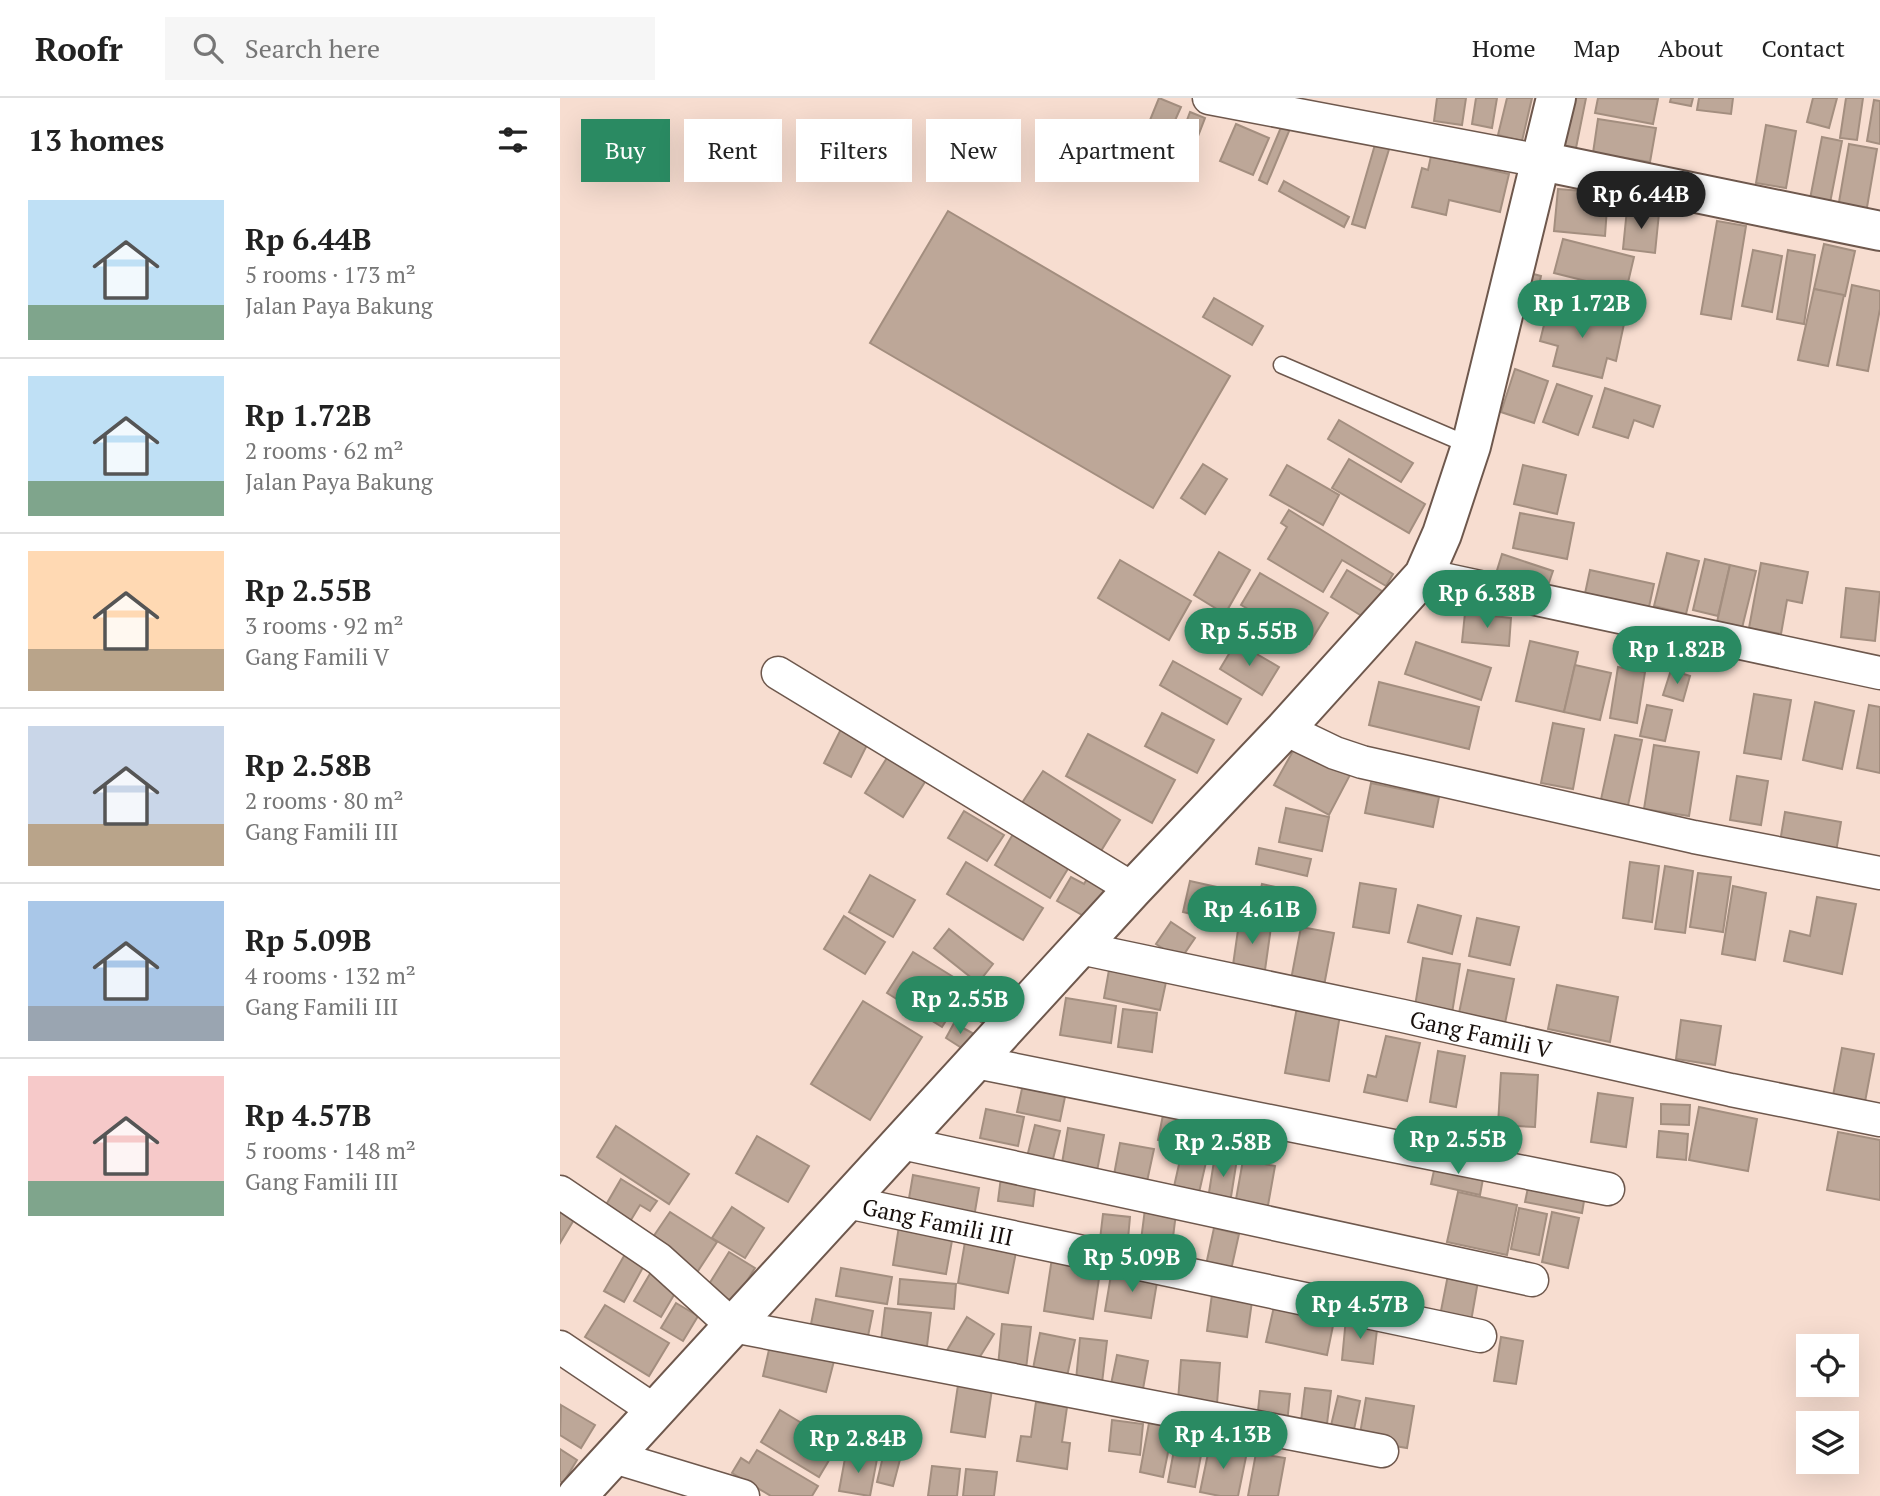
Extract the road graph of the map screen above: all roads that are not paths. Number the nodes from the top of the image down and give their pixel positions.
1 (1209, 98) edge
2 (1556, 98) edge
3 (1541, 161) junction
4 (1880, 231) edge
5 (1282, 365) dead end
6 (1471, 446) junction
7 (1424, 575) junction
8 (778, 673) dead end
9 (1880, 673) edge
10 (1284, 730) junction
11 (1880, 873) edge
12 (1133, 889) junction
13 (1080, 948) junction
14 (976, 1062) junction
15 (1880, 1120) edge
16 (902, 1143) junction
17 (1608, 1189) dead end
18 (560, 1192) edge
19 (847, 1202) junction
20 (1532, 1280) dead end
21 (733, 1326) junction
22 (1479, 1336) dead end
23 (560, 1347) edge
24 (654, 1411) junction
25 (1382, 1451) dead end
26 (614, 1457) junction
27 (577, 1496) edge
28 (743, 1496) edge

1 - 3 street
2 - 3 main road
3 - 4 main road
3 - 6 main road
5 - 6 lane
6 - 7 main road
7 - 9 street
7 - 10 main road
8 - 12 street
10 - 11 street
10 - 12 main road
12 - 13 main road
13 - 14 main road
13 - 15 street, Gang Famili V
14 - 16 main road
14 - 17 street
16 - 19 main road
16 - 20 street
18 - 21 street
19 - 21 main road
19 - 22 street, Gang Famili III
21 - 24 main road
21 - 25 street
23 - 24 street
24 - 26 main road
26 - 27 main road
26 - 28 street

